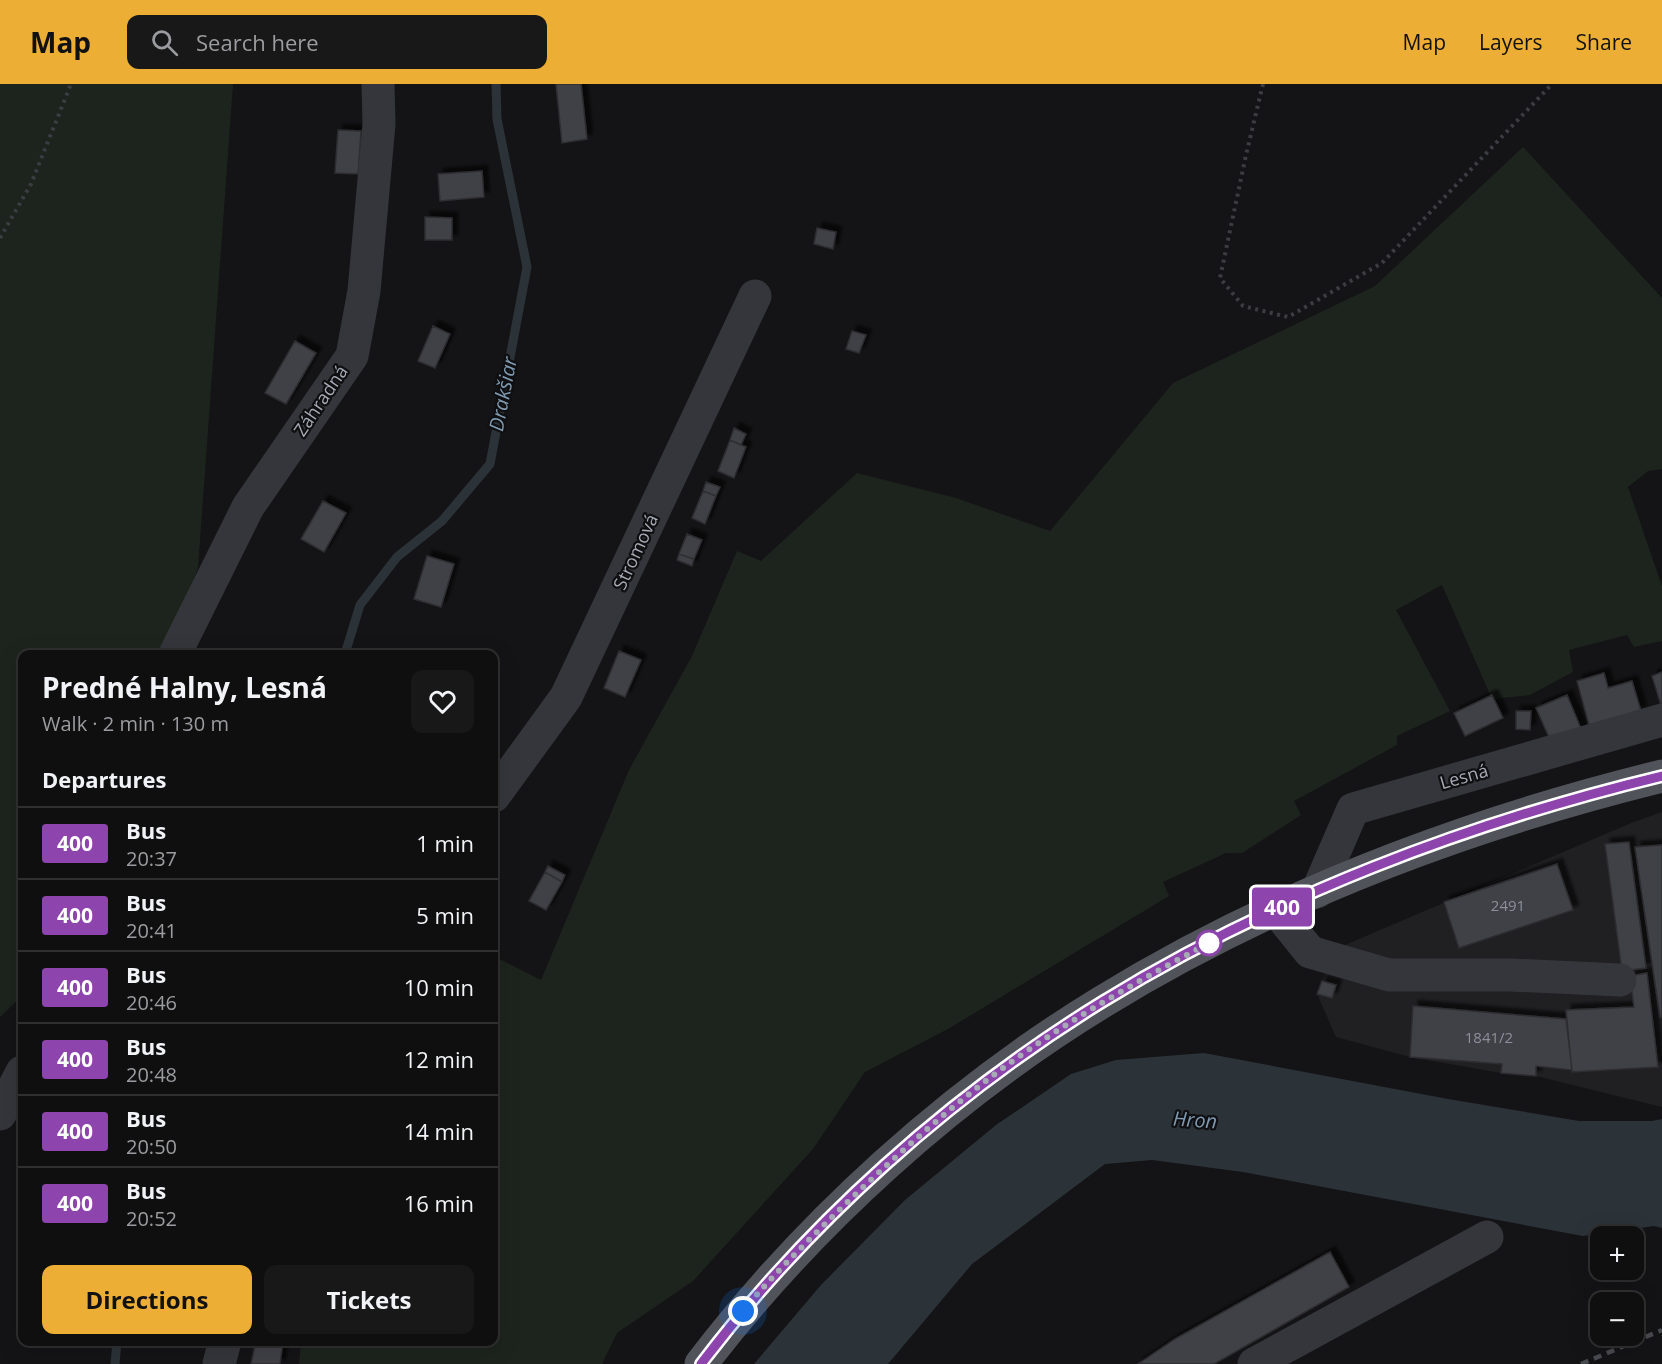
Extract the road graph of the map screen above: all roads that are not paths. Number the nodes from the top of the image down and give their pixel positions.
1 (378, 84) edge
2 (755, 296) dead end
3 (177, 650) edge
4 (1662, 720) edge
5 (1662, 776) edge
6 (498, 790) edge
7 (1317, 892) junction
8 (1275, 910) junction
9 (1620, 980) dead end
10 (18, 1080) edge
11 (0, 1114) edge
12 (1487, 1237) dead end
13 (224, 1346) edge
14 (219, 1364) edge
15 (700, 1364) edge
16 (1254, 1364) edge

1 - 3 street, Záhradná
2 - 6 street, Stromová
4 - 7 street, Lesná
5 - 7 main road
7 - 8 main road
8 - 9 street
8 - 15 main road
10 - 11 street
12 - 16 street
13 - 14 street

